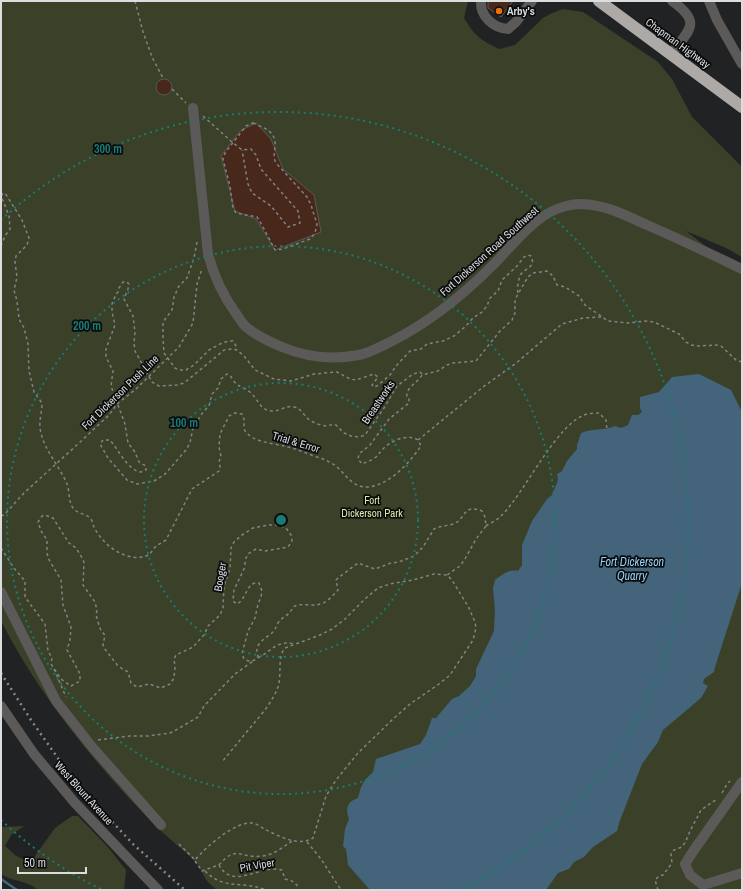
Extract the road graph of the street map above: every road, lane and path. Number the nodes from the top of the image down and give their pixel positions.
1 (135, 1) edge
2 (481, 1) edge
3 (532, 1) edge
4 (599, 1) edge
5 (672, 1) edge
6 (709, 1) edge
7 (671, 54) junction
8 (742, 64) edge
9 (163, 78) dead end
10 (172, 89) dead end
11 (742, 106) edge
12 (193, 108) junction
13 (232, 143) junction
14 (242, 150) junction
15 (198, 241) dead end
16 (1, 246) edge
17 (208, 254) junction
18 (742, 269) edge
19 (518, 294) junction
20 (602, 317) junction
21 (236, 350) junction
22 (167, 358) junction
23 (742, 362) edge
24 (422, 375) junction
25 (149, 376) junction
26 (118, 404) junction
27 (607, 430) dead end
28 (418, 440) junction
29 (56, 464) junction
30 (1, 516) edge
31 (486, 526) junction
32 (1, 548) edge
33 (447, 576) junction
34 (1, 592) edge
35 (296, 644) junction
36 (256, 659) junction
37 (254, 660) junction
38 (1, 706) edge
39 (88, 742) junction
40 (222, 762) dead end
41 (738, 780) edge
42 (161, 825) dead end
43 (293, 840) junction
44 (307, 842) junction
45 (179, 844) dead end
46 (195, 860) junction
47 (220, 865) junction
48 (205, 871) junction
49 (742, 873) edge
50 (158, 890) edge
51 (266, 890) edge
52 (298, 890) edge
53 (341, 890) edge
54 (658, 890) edge

1 - 9 path
2 - 3 street
4 - 7 highway, Chapman Highway
5 - 7 street
6 - 8 street
7 - 11 highway, Chapman Highway
10 - 12 path
12 - 13 path
12 - 17 street, Fort Dickerson Road Southwest
13 - 13 path
13 - 14 path
14 - 14 path
15 - 22 path
16 - 29 path, Trial & Error
17 - 18 street, Fort Dickerson Road Southwest
17 - 22 path, Fort Dickerson Push Line
19 - 20 path
19 - 21 path, Breastworks
19 - 24 path
20 - 23 path
20 - 28 path
21 - 22 path
21 - 25 path, Breastworks
22 - 25 path, Fort Dickerson Push Line
24 - 26 path, Breastworks
24 - 28 path
25 - 26 path, Fort Dickerson Push Line
25 - 26 path, Breastworks
26 - 29 path, Fort Dickerson Push Line
27 - 31 path
28 - 29 path, Trial & Error
29 - 30 path, Fort Dickerson Push Line
31 - 33 path
31 - 36 path
32 - 37 path, Booger
33 - 35 path
33 - 44 path
34 - 39 street
35 - 36 path
35 - 40 path
36 - 37 path
37 - 39 path
38 - 50 street, West Blount Avenue
39 - 42 street
41 - 49 street
41 - 54 path
43 - 44 path
43 - 46 path
43 - 47 path
44 - 53 path
45 - 46 path
46 - 48 path
47 - 48 path
47 - 52 path, Pit Viper
48 - 51 path

